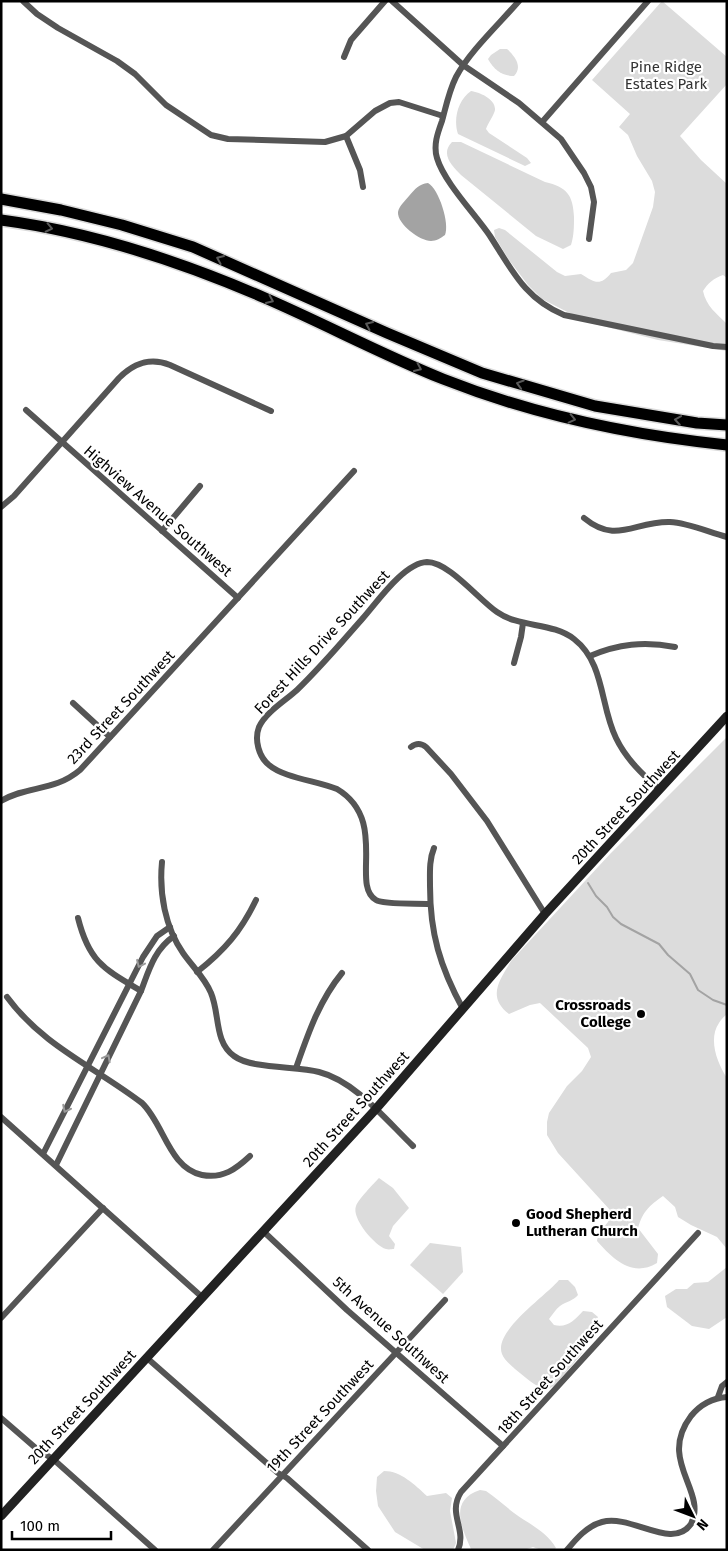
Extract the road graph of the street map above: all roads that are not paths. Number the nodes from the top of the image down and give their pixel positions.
1 (22, 1) edge
2 (385, 1) edge
3 (392, 1) edge
4 (519, 1) edge
5 (648, 1) edge
6 (344, 57) dead end
7 (463, 65) junction
8 (443, 116) junction
9 (542, 121) junction
10 (346, 136) junction
11 (363, 187) dead end
12 (1, 200) edge
13 (1, 220) edge
14 (589, 238) dead end
15 (727, 347) edge
16 (26, 410) dead end
17 (271, 411) dead end
18 (727, 425) edge
19 (61, 442) junction
20 (727, 445) edge
21 (354, 471) dead end
22 (200, 486) dead end
23 (1, 507) edge
24 (584, 518) dead end
25 (162, 531) junction
26 (727, 537) edge
27 (238, 598) junction
28 (523, 623) junction
29 (675, 647) dead end
30 (590, 656) junction
31 (514, 663) dead end
32 (73, 703) dead end
33 (727, 716) edge
34 (110, 737) junction
35 (411, 747) dead end
36 (660, 790) junction
37 (1, 801) edge
38 (434, 848) dead end
39 (162, 862) dead end
40 (256, 900) dead end
41 (430, 904) junction
42 (545, 914) junction
43 (78, 918) dead end
44 (170, 927) junction
45 (174, 936) junction
46 (197, 972) junction
47 (342, 973) dead end
48 (130, 985) junction
49 (140, 991) junction
50 (7, 997) dead end
51 (463, 1009) junction
52 (88, 1067) junction
53 (296, 1068) junction
54 (99, 1074) junction
55 (375, 1110) junction
56 (1, 1117) edge
57 (413, 1146) dead end
58 (44, 1154) junction
59 (250, 1156) dead end
60 (56, 1164) junction
61 (103, 1208) junction
62 (263, 1231) junction
63 (698, 1233) dead end
64 (202, 1297) junction
65 (445, 1300) dead end
66 (1, 1318) edge
67 (397, 1352) junction
68 (147, 1358) junction
69 (727, 1382) edge
70 (718, 1397) junction
71 (727, 1397) edge
72 (1, 1418) edge
73 (503, 1446) junction
74 (53, 1460) junction
75 (282, 1476) junction
76 (1, 1516) edge
77 (155, 1550) edge
78 (213, 1550) edge
79 (368, 1550) edge
80 (458, 1550) edge
81 (566, 1550) edge

1 - 10 street
2 - 6 street
3 - 7 street
4 - 7 street
5 - 9 street
7 - 8 street
7 - 9 street
8 - 10 street
8 - 15 street
9 - 14 street
10 - 11 street
18 -> 12 highway
13 -> 20 highway
16 - 19 street, Highview Avenue Southwest
17 - 19 street
19 - 23 street
19 - 25 street, Highview Avenue Southwest
21 - 27 street, 23rd Street Southwest
22 - 25 street
24 - 26 street
25 - 27 street, Highview Avenue Southwest
27 - 34 street, 23rd Street Southwest
28 - 30 street, Forest Hills Drive Southwest
28 - 31 street
28 - 41 street, Forest Hills Drive Southwest
29 - 30 street
30 - 36 street, Forest Hills Drive Southwest
32 - 34 street
33 - 36 street, 20th Street Southwest
34 - 37 street, 23rd Street Southwest
35 - 42 street
36 - 42 street, 20th Street Southwest
38 - 41 street
39 - 44 street
40 - 46 street
41 - 51 street
42 - 51 street, 20th Street Southwest
43 - 48 street
44 - 45 street
44 -> 48 street
45 - 46 street
45 - 49 street
46 - 53 street
47 - 53 street
48 - 49 street
48 - 52 street
54 -> 49 street
50 - 52 street
51 - 55 street, 20th Street Southwest
52 - 54 street
52 -> 58 street
53 - 55 street
54 - 59 street
54 - 60 street
55 - 57 street
55 - 62 street, 20th Street Southwest
56 - 58 street
58 - 60 street
60 - 61 street
61 - 64 street
61 - 66 street
62 - 64 street, 20th Street Southwest
62 - 67 street, 5th Avenue Southwest
63 - 73 street, 18th Street Southwest
64 - 68 street, 20th Street Southwest
65 - 67 street, 19th Street Southwest
67 - 73 street, 5th Avenue Southwest
67 - 75 street, 19th Street Southwest
68 - 74 street, 20th Street Southwest
68 - 75 street
69 - 70 street
70 - 71 street
70 - 81 street
72 - 74 street
73 - 80 street, 18th Street Southwest
74 - 76 street, 20th Street Southwest
74 - 77 street
75 - 78 street, 19th Street Southwest
75 - 79 street

